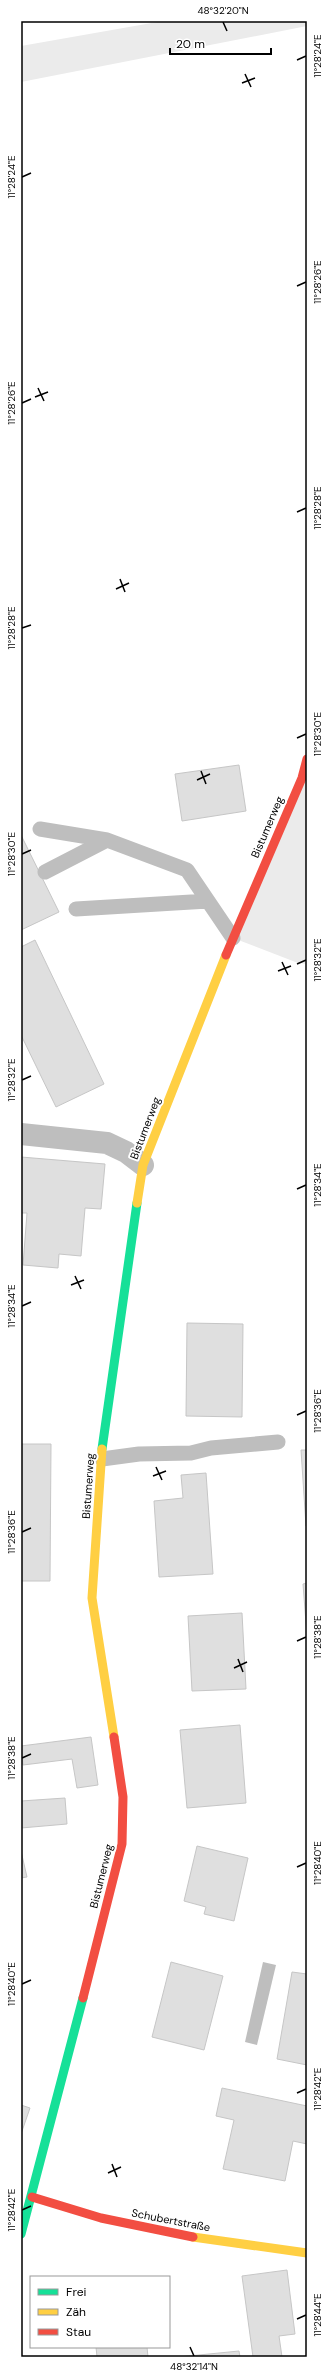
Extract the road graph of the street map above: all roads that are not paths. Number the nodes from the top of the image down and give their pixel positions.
1 (307, 759) edge
2 (40, 829) dead end
3 (107, 840) junction
4 (45, 872) dead end
5 (208, 901) junction
6 (76, 909) dead end
7 (233, 938) junction
8 (21, 1134) edge
9 (143, 1165) junction
10 (278, 1442) dead end
11 (102, 1459) junction
12 (32, 2197) junction
13 (21, 2234) edge
14 (307, 2253) edge

1 - 7 street, Bistumerweg
2 - 3 lane
3 - 4 lane
3 - 5 lane
5 - 6 lane
5 - 7 lane
7 - 9 street, Bistumerweg
8 - 9 street
9 - 11 street, Bistumerweg
10 - 11 lane
11 - 12 street, Bistumerweg
12 - 13 street, Bistumerweg
12 - 14 street, Schubertstraße

